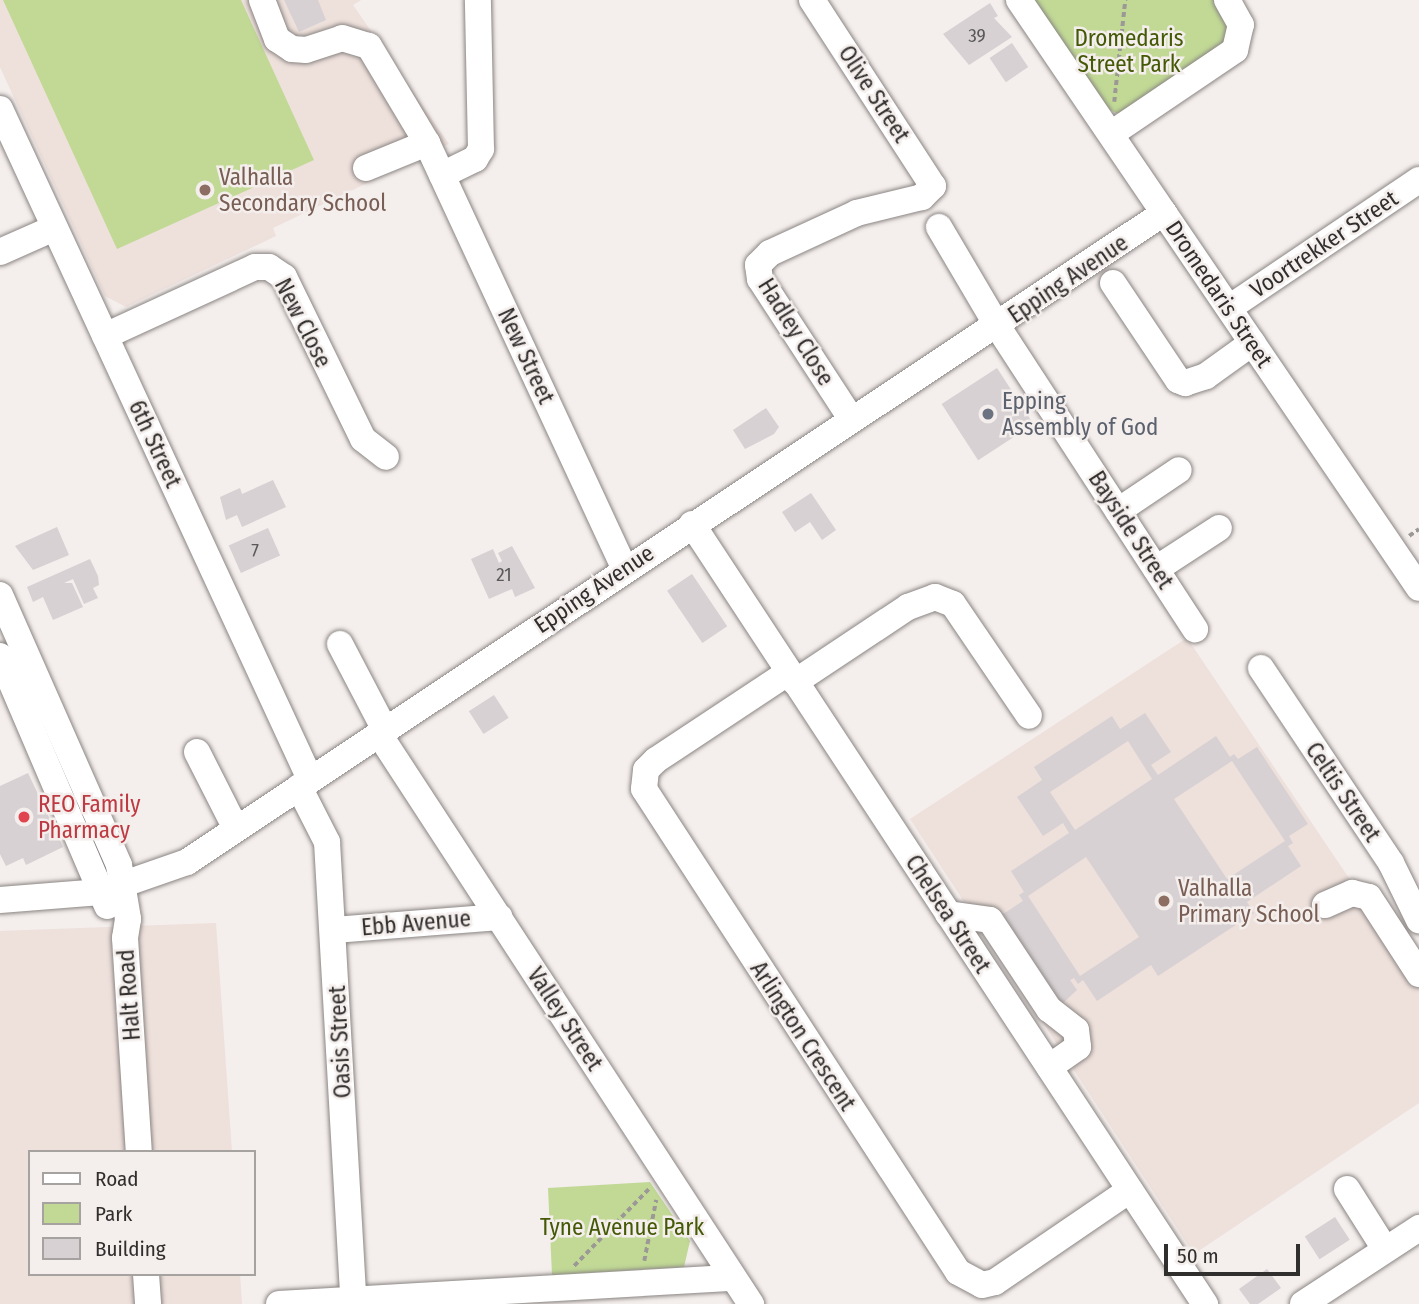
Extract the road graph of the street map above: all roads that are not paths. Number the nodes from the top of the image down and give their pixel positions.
1 (262, 0) edge
2 (478, 0) edge
3 (813, 0) edge
4 (1019, 0) edge
5 (1227, 0) edge
6 (0, 109) edge
7 (1111, 134) junction
8 (426, 143) junction
9 (366, 167) dead end
10 (442, 175) junction
11 (1419, 180) edge
12 (932, 188) joint
13 (1164, 213) junction
14 (939, 227) dead end
15 (54, 228) junction
16 (0, 252) edge
17 (1113, 283) dead end
18 (1228, 309) junction
19 (998, 327) junction
20 (105, 336) junction
21 (1252, 343) junction
22 (852, 421) junction
23 (386, 457) dead end
24 (1179, 470) dead end
25 (1118, 511) junction
26 (692, 524) junction
27 (1219, 528) dead end
28 (625, 569) junction
29 (1156, 569) junction
30 (1419, 588) edge
31 (0, 595) edge
32 (1195, 629) dead end
33 (340, 645) dead end
34 (0, 656) edge
35 (1261, 667) dead end
36 (792, 677) junction
37 (6, 685) edge
38 (1029, 716) dead end
39 (382, 732) junction
40 (197, 752) dead end
41 (304, 783) junction
42 (236, 829) junction
43 (112, 889) junction
44 (0, 900) edge
45 (1325, 905) dead end
46 (948, 914) junction
47 (499, 917) junction
48 (1419, 920) edge
49 (334, 930) junction
50 (1419, 974) edge
51 (1049, 1068) junction
52 (139, 1150) edge
53 (1347, 1189) dead end
54 (1130, 1190) junction
55 (1419, 1228) edge
56 (1385, 1250) junction
57 (146, 1276) edge
58 (733, 1278) junction
59 (632, 1286) edge
60 (354, 1301) edge
61 (148, 1304) edge
62 (279, 1304) edge
63 (751, 1304) edge
64 (1205, 1304) edge
65 (1303, 1304) edge

1 - 8 street, New Street
2 - 10 street
3 - 12 street, Olive Street
4 - 7 street, Dromedaris Street
5 - 7 street
6 - 15 street, 6th Street
7 - 13 street, Dromedaris Street
8 - 9 street
8 - 10 street, New Street
10 - 28 street, New Street
11 - 18 street, Voortrekker Street
12 - 22 street, Hadley Close
13 - 18 street, Dromedaris Street
13 - 19 street, Epping Avenue
14 - 19 street, Bayside Street
15 - 16 street
15 - 20 street, 6th Street
17 - 21 street
18 - 21 street, Dromedaris Street
19 - 22 street, Epping Avenue
19 - 25 street, Bayside Street
20 - 23 street, New Close
20 - 41 street, 6th Street
21 - 30 street, Dromedaris Street
22 - 26 street, Epping Avenue
24 - 25 street
25 - 29 street, Bayside Street
26 - 28 street, Epping Avenue
26 - 36 street, Chelsea Street
27 - 29 street
28 - 39 street, Epping Avenue
29 - 32 street, Bayside Street
31 - 43 street
33 - 39 street, Valley Street
34 - 37 street
35 - 48 street, Celtis Street
36 - 38 street, Arlington Crescent
36 - 46 street, Chelsea Street
36 - 54 street, Arlington Crescent
37 - 43 street
39 - 41 street, Epping Avenue
39 - 47 street, Valley Street
40 - 42 street
41 - 42 street, Epping Avenue
41 - 49 street, Oasis Street
42 - 43 street, Epping Avenue
43 - 44 street, Epping Avenue
43 - 52 street, Halt Road
45 - 50 street
46 - 51 street, Chelsea Street
46 - 51 street
47 - 49 street, Ebb Avenue
47 - 58 street, Valley Street
49 - 60 street, Oasis Street
51 - 54 street, Chelsea Street
53 - 56 street
54 - 64 street, Chelsea Street
55 - 56 street
56 - 65 street
57 - 61 street
58 - 59 street
58 - 63 street, Valley Street
59 - 60 street
60 - 62 street

